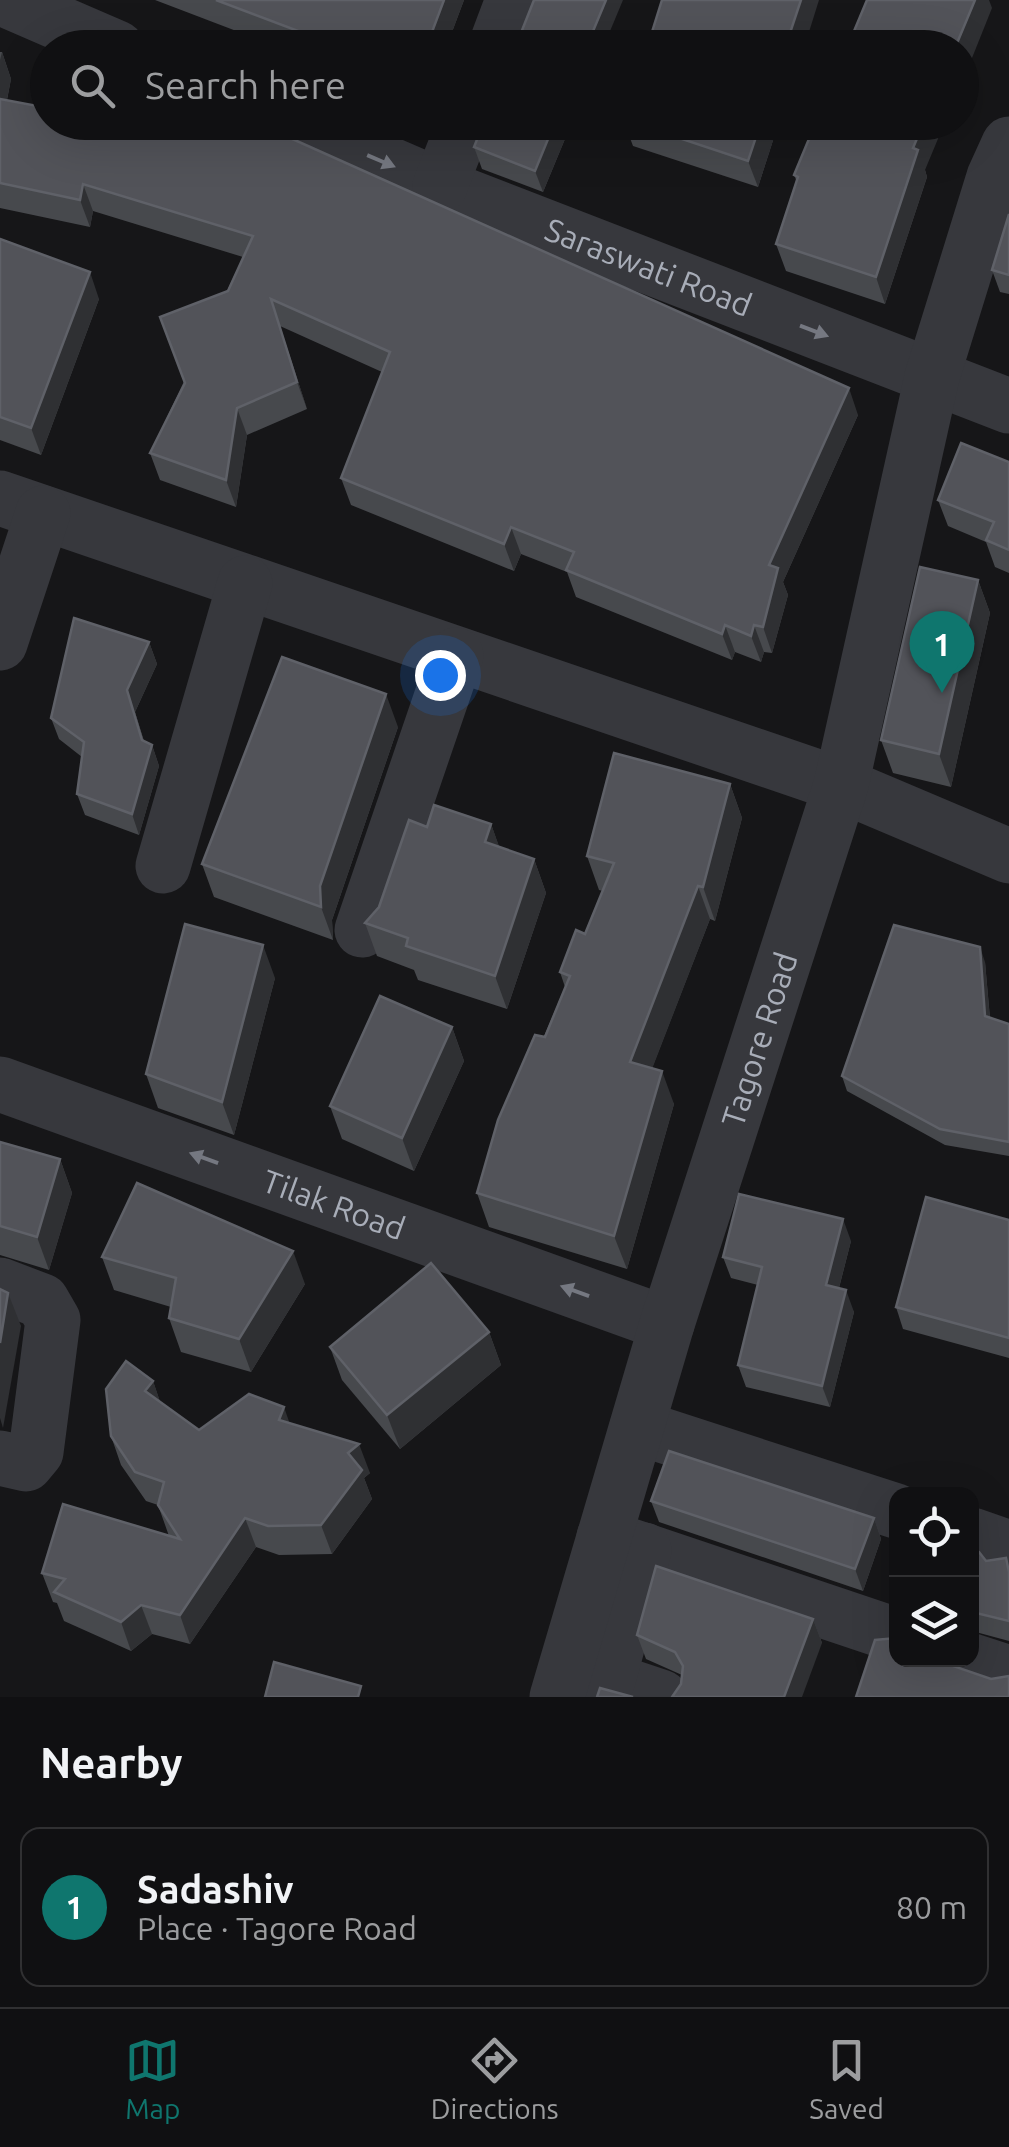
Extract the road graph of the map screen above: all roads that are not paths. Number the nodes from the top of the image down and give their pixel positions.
1 (6, 0) edge
2 (513, 0) edge
3 (75, 30) edge
4 (501, 30) edge
5 (334, 140) edge
6 (458, 140) edge
7 (1009, 144) edge
8 (440, 186) junction
9 (932, 377) junction
10 (1009, 406) edge
11 (21, 505) edge
12 (244, 583) junction
13 (0, 643) edge
14 (456, 655) junction
15 (841, 785) junction
16 (1009, 856) edge
17 (163, 866) dead end
18 (362, 930) dead end
19 (0, 1084) edge
20 (0, 1285) edge
21 (667, 1324) junction
22 (636, 1427) junction
23 (0, 1458) edge
24 (889, 1509) edge
25 (979, 1538) edge
26 (624, 1543) junction
27 (1009, 1548) edge
28 (889, 1633) edge
29 (979, 1663) edge
30 (1009, 1673) edge
31 (577, 1680) edge
32 (661, 1697) edge

1 - 3 street
2 - 4 street
5 -> 8 street, Saraswati Road
6 - 8 street
7 - 9 street, Tagore Road
8 -> 9 street, Saraswati Road
9 - 10 street, Saraswati Road
9 - 15 street, Tagore Road
11 - 12 street
11 - 13 street
12 - 14 street
12 - 17 street
14 - 15 street
14 - 18 street
15 - 16 street
15 - 21 street, Tagore Road
21 -> 19 street, Tilak Road
20 - 23 street
21 - 22 street, Tagore Road
22 - 24 street
22 - 26 street, Tagore Road
25 - 27 street
26 - 28 street
26 - 31 street, Tagore Road
29 - 30 street
31 - 32 street

